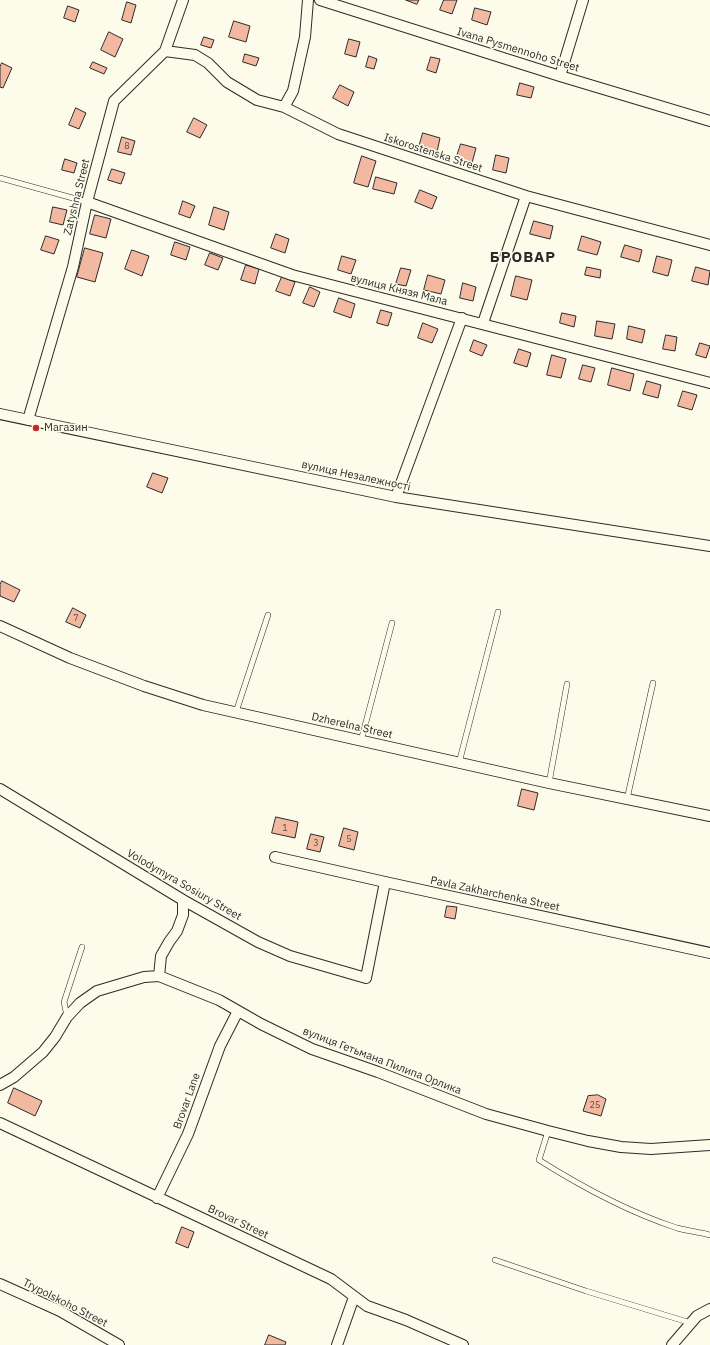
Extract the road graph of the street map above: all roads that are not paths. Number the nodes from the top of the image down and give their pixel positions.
1 (183, 0) edge
2 (308, 0) edge
3 (320, 0) edge
4 (583, 0) edge
5 (165, 50) junction
6 (560, 76) junction
7 (284, 107) junction
8 (710, 121) edge
9 (0, 178) edge
10 (526, 196) junction
11 (87, 202) junction
12 (710, 245) edge
13 (462, 318) junction
14 (482, 323) junction
15 (710, 383) edge
16 (0, 414) edge
17 (28, 420) junction
18 (396, 497) junction
19 (710, 546) edge
20 (498, 612) dead end
21 (268, 615) dead end
22 (392, 623) dead end
23 (0, 626) edge
24 (653, 683) dead end
25 (567, 684) dead end
26 (236, 712) junction
27 (361, 741) junction
28 (459, 763) junction
29 (549, 783) junction
30 (0, 789) edge
31 (627, 799) junction
32 (710, 816) edge
33 (275, 857) dead end
34 (385, 882) junction
35 (183, 900) junction
36 (82, 947) dead end
37 (710, 953) edge
38 (159, 976) junction
39 (238, 1011) junction
40 (67, 1017) junction
41 (0, 1085) edge
42 (0, 1123) edge
43 (548, 1132) junction
44 (710, 1145) edge
45 (157, 1198) junction
46 (710, 1235) edge
47 (495, 1260) dead end
48 (0, 1284) edge
49 (354, 1296) junction
50 (710, 1309) edge
51 (691, 1323) junction
52 (119, 1345) edge
53 (337, 1345) edge
54 (463, 1345) edge
55 (672, 1345) edge

1 - 5 street, Zatyshna Street
2 - 7 street
3 - 6 street, Ivana Pysmennoho Street
4 - 6 street
5 - 7 street, Iskorostenska Street
5 - 11 street, Zatyshna Street
6 - 8 street, Ivana Pysmennoho Street
7 - 10 street, Iskorostenska Street
9 - 11 lane
10 - 12 street, Iskorostenska Street
10 - 14 street
11 - 13 street, вулиця Князя Мала
11 - 17 street, Zatyshna Street
13 - 14 street, вулиця Князя Мала
13 - 18 street
14 - 15 street, вулиця Князя Мала
16 - 17 street, вулиця Незалежності
17 - 18 street, вулиця Незалежності
18 - 19 street, вулиця Незалежності
20 - 28 lane
21 - 26 lane
22 - 27 lane
23 - 26 street, Dzherelna Street
24 - 31 lane
25 - 29 lane
26 - 27 street, Dzherelna Street
27 - 28 street, Dzherelna Street
28 - 29 street, Dzherelna Street
29 - 31 street, Dzherelna Street
30 - 35 street, Volodymyra Sosiury Street
31 - 32 street, Dzherelna Street
33 - 34 street, Pavla Zakharchenka Street
34 - 35 street, Volodymyra Sosiury Street
34 - 37 street, Pavla Zakharchenka Street
35 - 38 street
36 - 40 lane
38 - 39 street, вулиця Гетьмана Пилипа Орлика
38 - 40 street, вулиця Гетьмана Пилипа Орлика
39 - 43 street, вулиця Гетьмана Пилипа Орлика
39 - 45 street, Brovar Lane
40 - 41 street, вулиця Гетьмана Пилипа Орлика
42 - 45 street, Brovar Street
43 - 44 street, вулиця Гетьмана Пилипа Орлика
43 - 46 lane
45 - 49 street, Brovar Street
47 - 51 lane
48 - 52 street, Trypolskoho Street
49 - 53 street
49 - 54 street, Brovar Street
50 - 51 street
51 - 55 street

